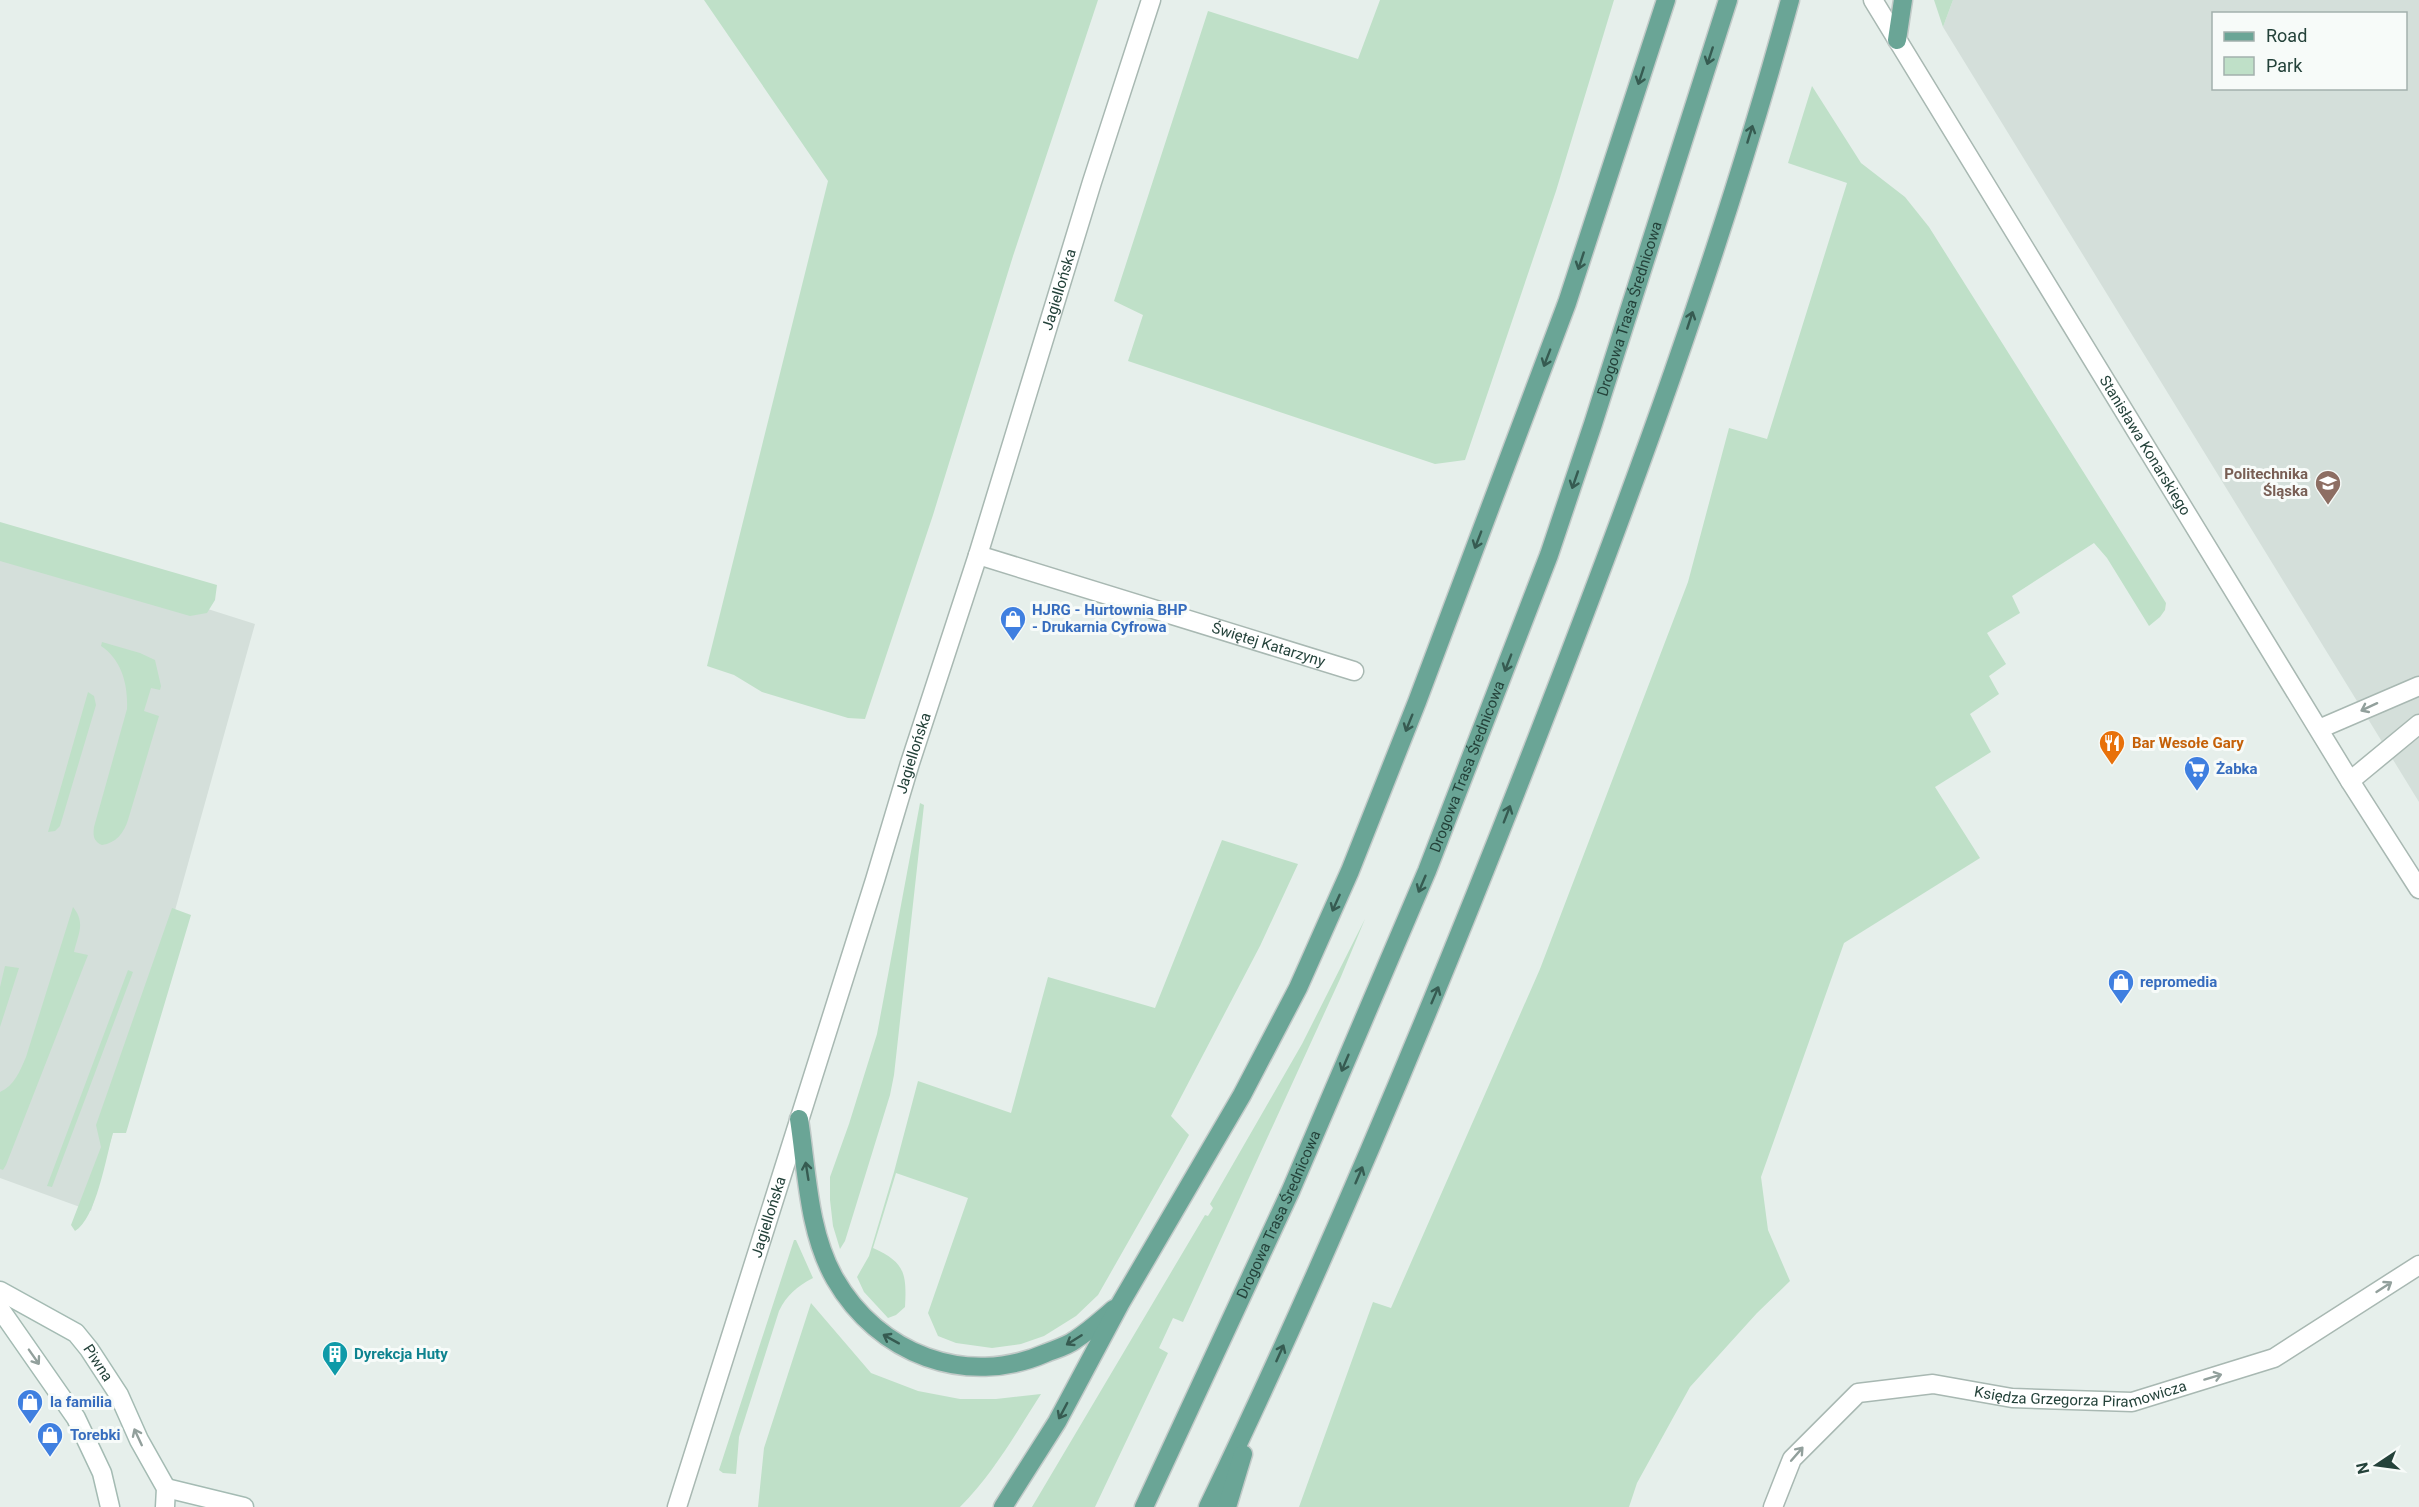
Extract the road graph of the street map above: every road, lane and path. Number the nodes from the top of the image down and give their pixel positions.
1 (1151, 0) edge
2 (1666, 0) edge
3 (1728, 0) edge
4 (1790, 0) edge
5 (1873, 0) edge
6 (1903, 0) edge
7 (1897, 40) junction
8 (978, 555) junction
9 (1354, 671) dead end
10 (2419, 686) edge
11 (2419, 724) edge
12 (2319, 729) junction
13 (2350, 781) junction
14 (2419, 889) edge
15 (799, 1119) junction
16 (2419, 1265) edge
17 (0, 1291) edge
18 (1120, 1304) junction
19 (0, 1309) edge
20 (1256, 1406) junction
21 (166, 1488) junction
22 (110, 1507) edge
23 (165, 1507) edge
24 (244, 1507) edge
25 (677, 1507) edge
26 (1003, 1507) edge
27 (1144, 1507) edge
28 (1208, 1507) edge
29 (1227, 1507) edge
30 (1773, 1507) edge

1 - 8 street, Jagiellońska
2 -> 18 main road
3 -> 27 main road, Drogowa Trasa Średnicowa
20 -> 4 main road
5 - 7 street, Stanisława Konarskiego
6 - 7 main road
7 - 12 street, Stanisława Konarskiego
8 - 9 street, Świętej Katarzyny
8 - 15 street, Jagiellońska
10 -> 12 street
11 - 13 street
12 - 13 street, Stanisława Konarskiego
13 - 14 street, Stanisława Konarskiego
18 -> 15 main road
15 - 25 street, Jagiellońska
30 -> 16 street, Księdza Grzegorza Piramowicza
21 -> 17 street, Piwna
18 -> 26 main road
19 -> 22 street
20 - 28 main road
20 - 29 main road
21 - 23 street
21 - 24 street

